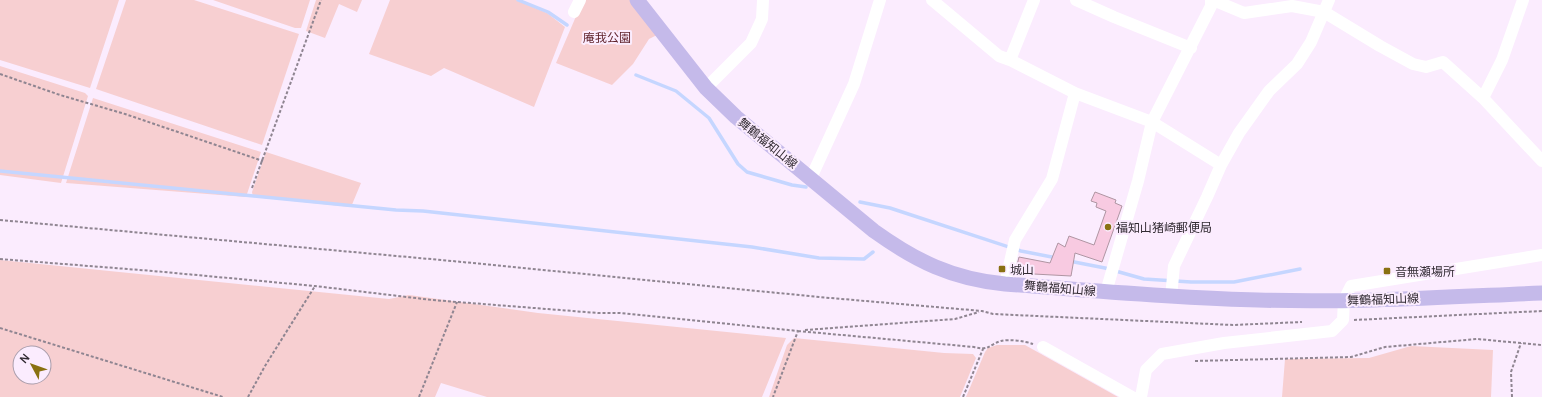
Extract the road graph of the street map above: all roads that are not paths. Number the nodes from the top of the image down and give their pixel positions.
1 (580, 0) edge
2 (637, 0) edge
3 (763, 0) edge
4 (880, 0) edge
5 (932, 0) edge
6 (1034, 0) edge
7 (1076, 0) edge
8 (1212, 0) edge
9 (1329, 0) edge
10 (1523, 0) edge
11 (1261, 5) edge
12 (574, 12) dead end
13 (1324, 12) junction
14 (1191, 48) junction
15 (1010, 60) junction
16 (706, 88) junction
17 (1075, 93) junction
18 (1483, 98) junction
19 (1152, 122) junction
20 (1542, 161) edge
21 (1221, 165) junction
22 (810, 178) junction
23 (1542, 255) edge
24 (1005, 284) junction
25 (1106, 292) junction
26 (1542, 293) edge
27 (1171, 297) junction
28 (1344, 300) junction
29 (1043, 347) road end
30 (1132, 397) edge
31 (1141, 397) edge

1 - 12 street
2 - 16 main road, 舞鶴福知山線
3 - 16 street
4 - 22 street
5 - 15 street
6 - 15 street
7 - 14 street
8 - 11 street
8 - 14 street
9 - 13 street
10 - 18 street
11 - 13 street
13 - 18 street
13 - 21 street
14 - 19 street
15 - 17 street
16 - 22 main road, 舞鶴福知山線
17 - 19 street
17 - 24 street
18 - 20 street
19 - 21 street
19 - 25 street
21 - 27 street
22 - 24 main road, 舞鶴福知山線
23 - 28 street
24 - 25 main road, 舞鶴福知山線
25 - 27 main road, 舞鶴福知山線
26 - 28 main road, 舞鶴福知山線
27 - 28 main road, 舞鶴福知山線
28 - 31 street
29 - 30 street

